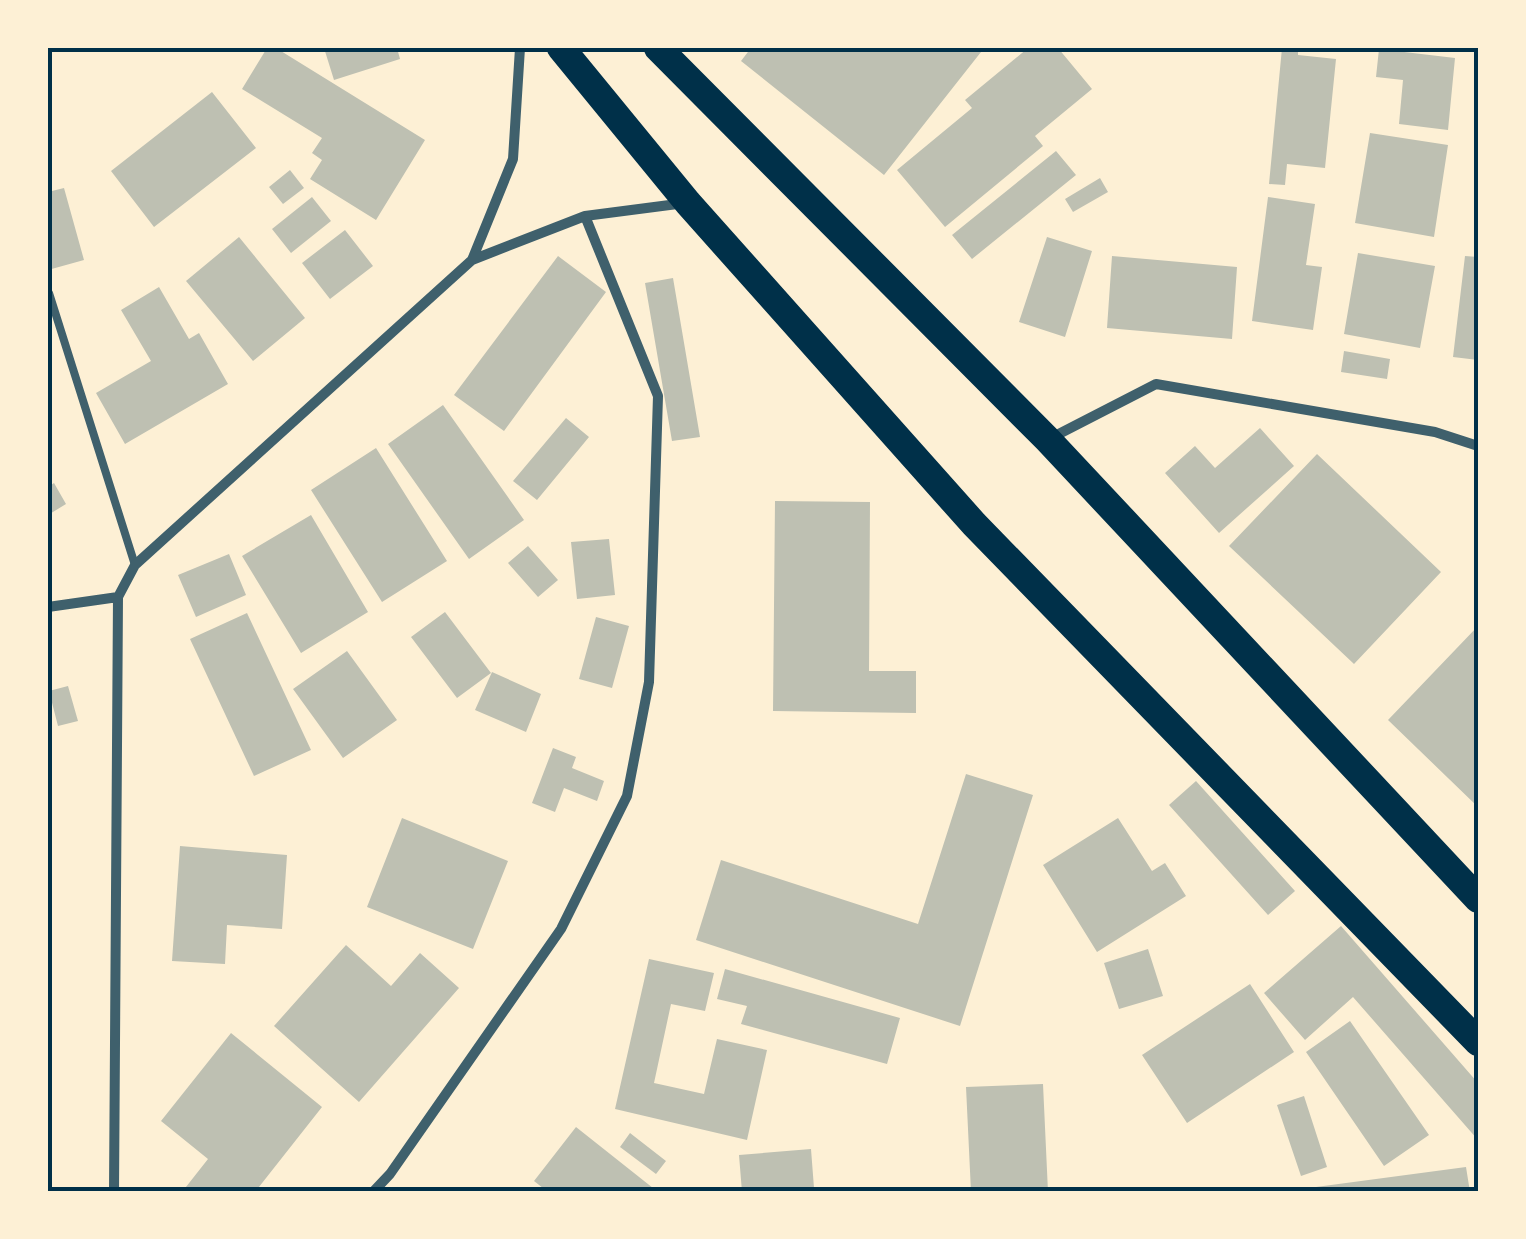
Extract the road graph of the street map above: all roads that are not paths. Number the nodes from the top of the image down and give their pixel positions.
1 (520, 48) edge
2 (560, 48) edge
3 (658, 48) edge
4 (688, 203) junction
5 (585, 216) junction
6 (472, 260) junction
7 (50, 294) edge
8 (1048, 440) junction
9 (1478, 446) edge
10 (135, 564) junction
11 (118, 597) junction
12 (48, 607) edge
13 (1478, 899) edge
14 (1478, 1042) edge
15 (114, 1192) edge
16 (373, 1192) edge

1 - 6 street
2 - 4 highway
3 - 8 highway
4 - 5 street
4 - 14 highway
5 - 6 street
5 - 16 street
6 - 10 street
7 - 10 lane
8 - 9 street
8 - 13 highway
10 - 11 street
11 - 12 street
11 - 15 street

